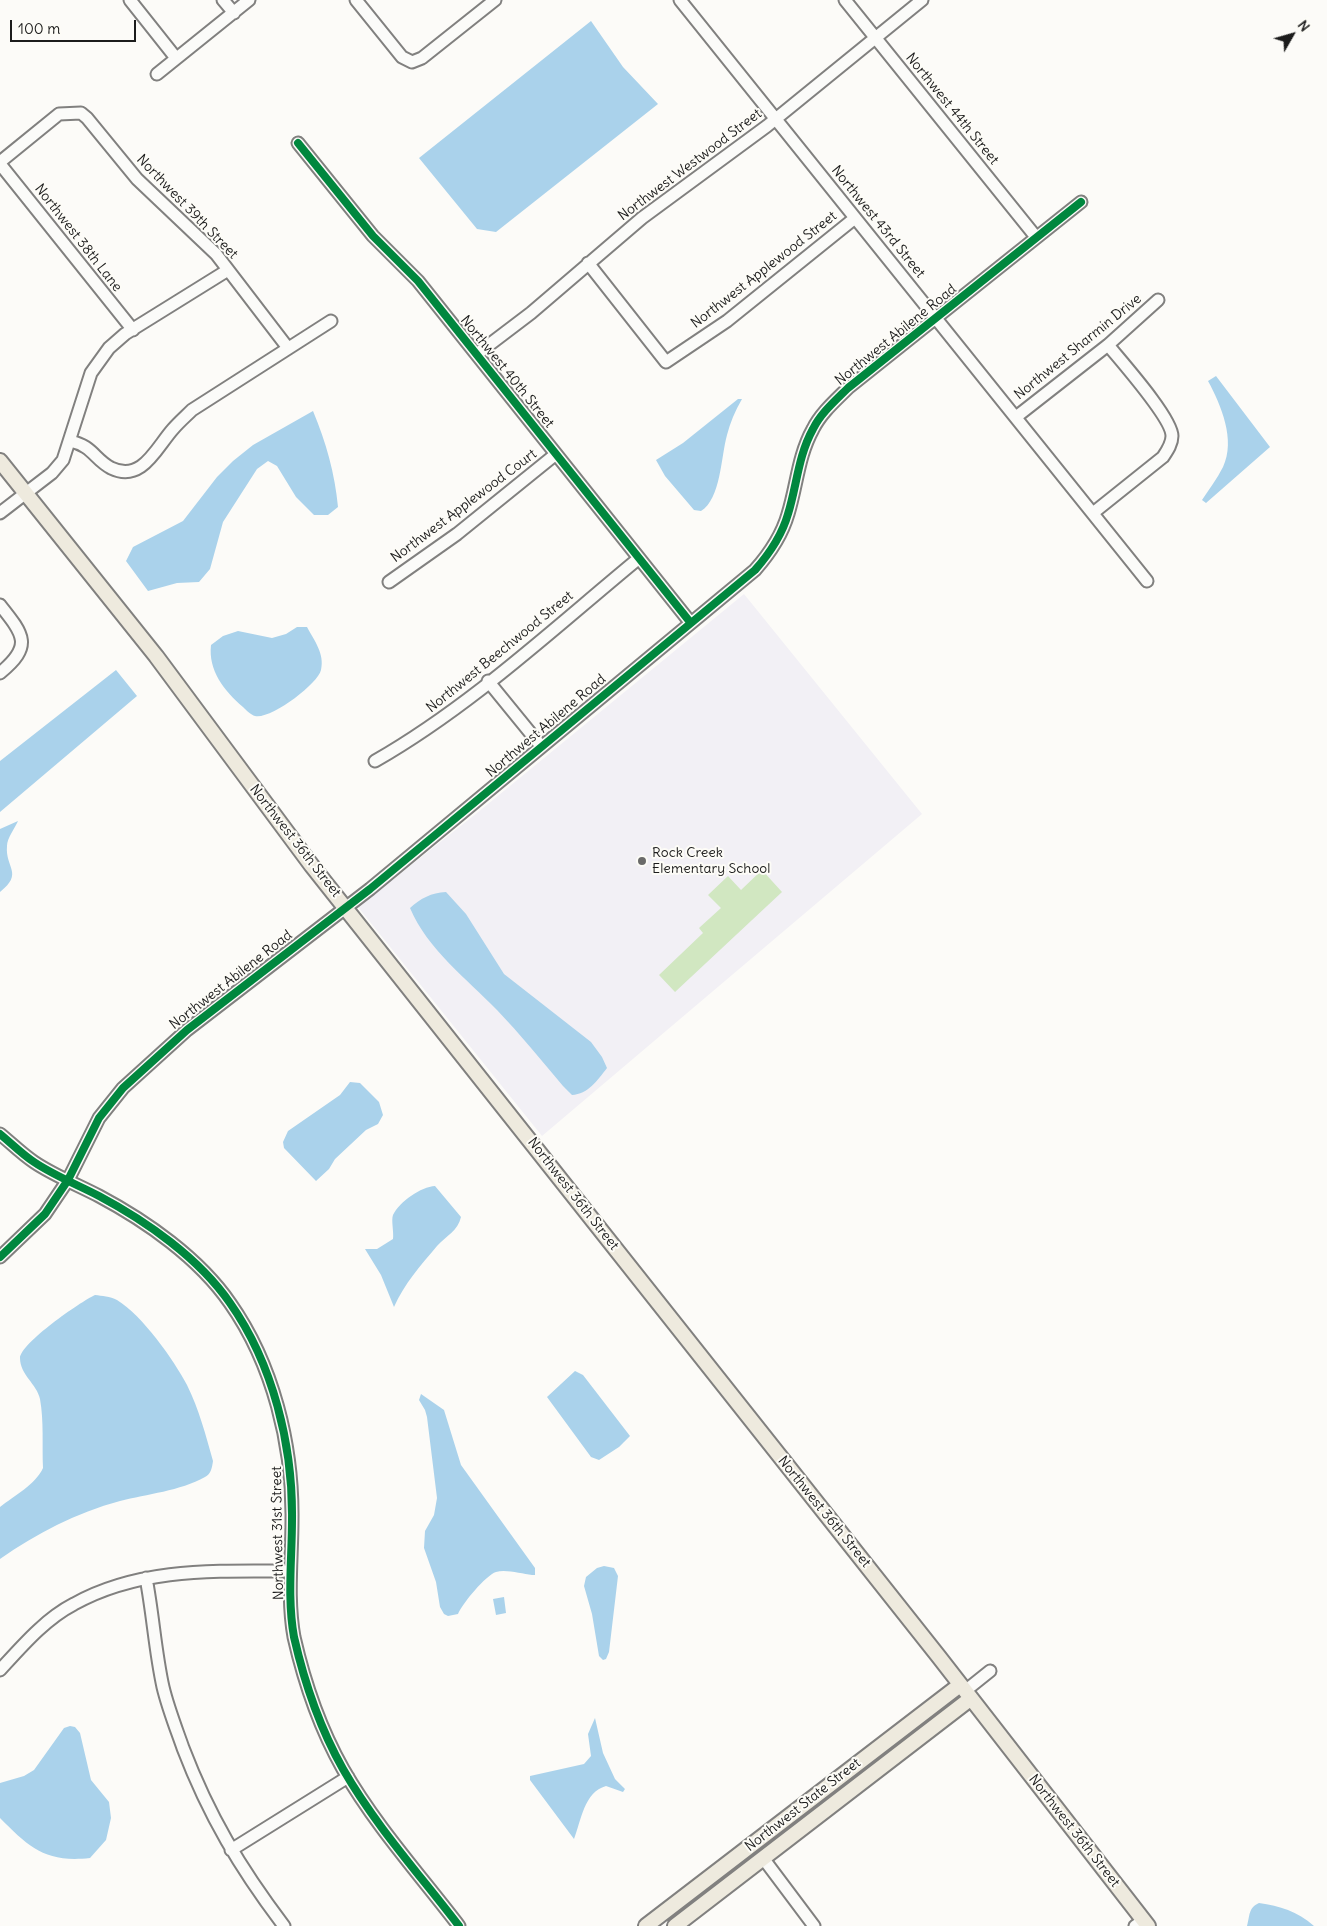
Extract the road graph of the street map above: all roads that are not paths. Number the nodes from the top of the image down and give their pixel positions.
1 (130, 0) edge
2 (224, 0) edge
3 (249, 0) edge
4 (356, 0) edge
5 (495, 0) edge
6 (680, 0) edge
7 (845, 0) edge
8 (922, 0) edge
9 (234, 13) junction
10 (875, 38) junction
11 (176, 58) junction
12 (157, 74) dead end
13 (775, 119) junction
14 (298, 144) dead end
15 (0, 163) edge
16 (1081, 202) dead end
17 (855, 218) junction
18 (1036, 237) junction
19 (588, 263) junction
20 (228, 270) junction
21 (1158, 300) dead end
22 (937, 318) junction
23 (331, 321) dead end
24 (132, 330) junction
25 (1108, 345) junction
26 (288, 348) junction
27 (477, 354) junction
28 (1016, 417) junction
29 (70, 441) junction
30 (556, 454) junction
31 (0, 461) edge
32 (26, 493) junction
33 (0, 513) edge
34 (1093, 513) junction
35 (638, 559) junction
36 (1147, 581) dead end
37 (389, 582) dead end
38 (0, 605) edge
39 (690, 622) junction
40 (0, 673) edge
41 (488, 681) junction
42 (541, 746) junction
43 (375, 761) dead end
44 (346, 907) junction
45 (0, 1134) edge
46 (68, 1180) junction
47 (0, 1257) edge
48 (290, 1570) junction
49 (146, 1578) junction
50 (0, 1670) edge
51 (990, 1671) dead end
52 (965, 1692) junction
53 (348, 1777) junction
54 (231, 1850) junction
55 (763, 1858) junction
56 (1142, 1924) edge
57 (284, 1926) edge
58 (459, 1926) edge
59 (646, 1926) edge
60 (674, 1926) edge
61 (814, 1926) edge

1 - 11 street
2 - 9 street
3 - 9 street
4 - 5 street
6 - 13 street, Northwest 43rd Street
7 - 10 street, Northwest 44th Street
8 - 10 street, Northwest Westwood Street
9 - 11 street
10 - 13 street, Northwest Westwood Street
10 - 18 street, Northwest 44th Street
11 - 12 street
13 - 17 street, Northwest 43rd Street
13 - 19 street, Northwest Westwood Street
14 - 27 street, Northwest 40th Street
15 - 20 street, Northwest 39th Street
15 - 24 street, Northwest 38th Lane
16 - 18 street, Northwest Abilene Road
17 - 19 street, Northwest Applewood Street
17 - 22 street, Northwest 43rd Street
18 - 22 street, Northwest Abilene Road
19 - 27 street, Northwest Westwood Street
20 - 24 street
20 - 26 street, Northwest 39th Street
21 - 25 street, Northwest Sharmin Drive
22 - 28 street, Northwest 43rd Street
22 - 39 street, Northwest Abilene Road
23 - 26 street
24 - 29 street
25 - 28 street, Northwest Sharmin Drive
25 - 34 street
26 - 29 street
27 - 30 street, Northwest 40th Street
28 - 34 street, Northwest 43rd Street
29 - 32 street
30 - 35 street, Northwest 40th Street
30 - 37 street, Northwest Applewood Court
31 - 32 main road, Northwest 36th Street
32 - 33 street
32 - 44 main road, Northwest 36th Street
34 - 36 street, Northwest 43rd Street
35 - 39 street, Northwest 40th Street
35 - 41 street, Northwest Beechwood Street
38 - 40 street
39 - 42 street, Northwest Abilene Road
41 - 42 street
41 - 43 street, Northwest Beechwood Street
42 - 44 street, Northwest Abilene Road
44 - 46 street, Northwest Abilene Road
44 - 52 main road, Northwest 36th Street
45 - 46 street, Northwest 31st Street
46 - 47 street, Northwest Abilene Road
46 - 48 street, Northwest 31st Street
48 - 49 street
48 - 53 street, Northwest 31st Street
49 - 50 street
49 - 54 street
51 - 52 street
52 - 55 main road, Northwest State Street
52 - 56 main road, Northwest 36th Street
52 - 59 main road, Northwest State Street
53 - 54 street
53 - 58 street, Northwest 31st Street
54 - 57 street
55 - 60 main road, Northwest State Street
55 - 61 street

